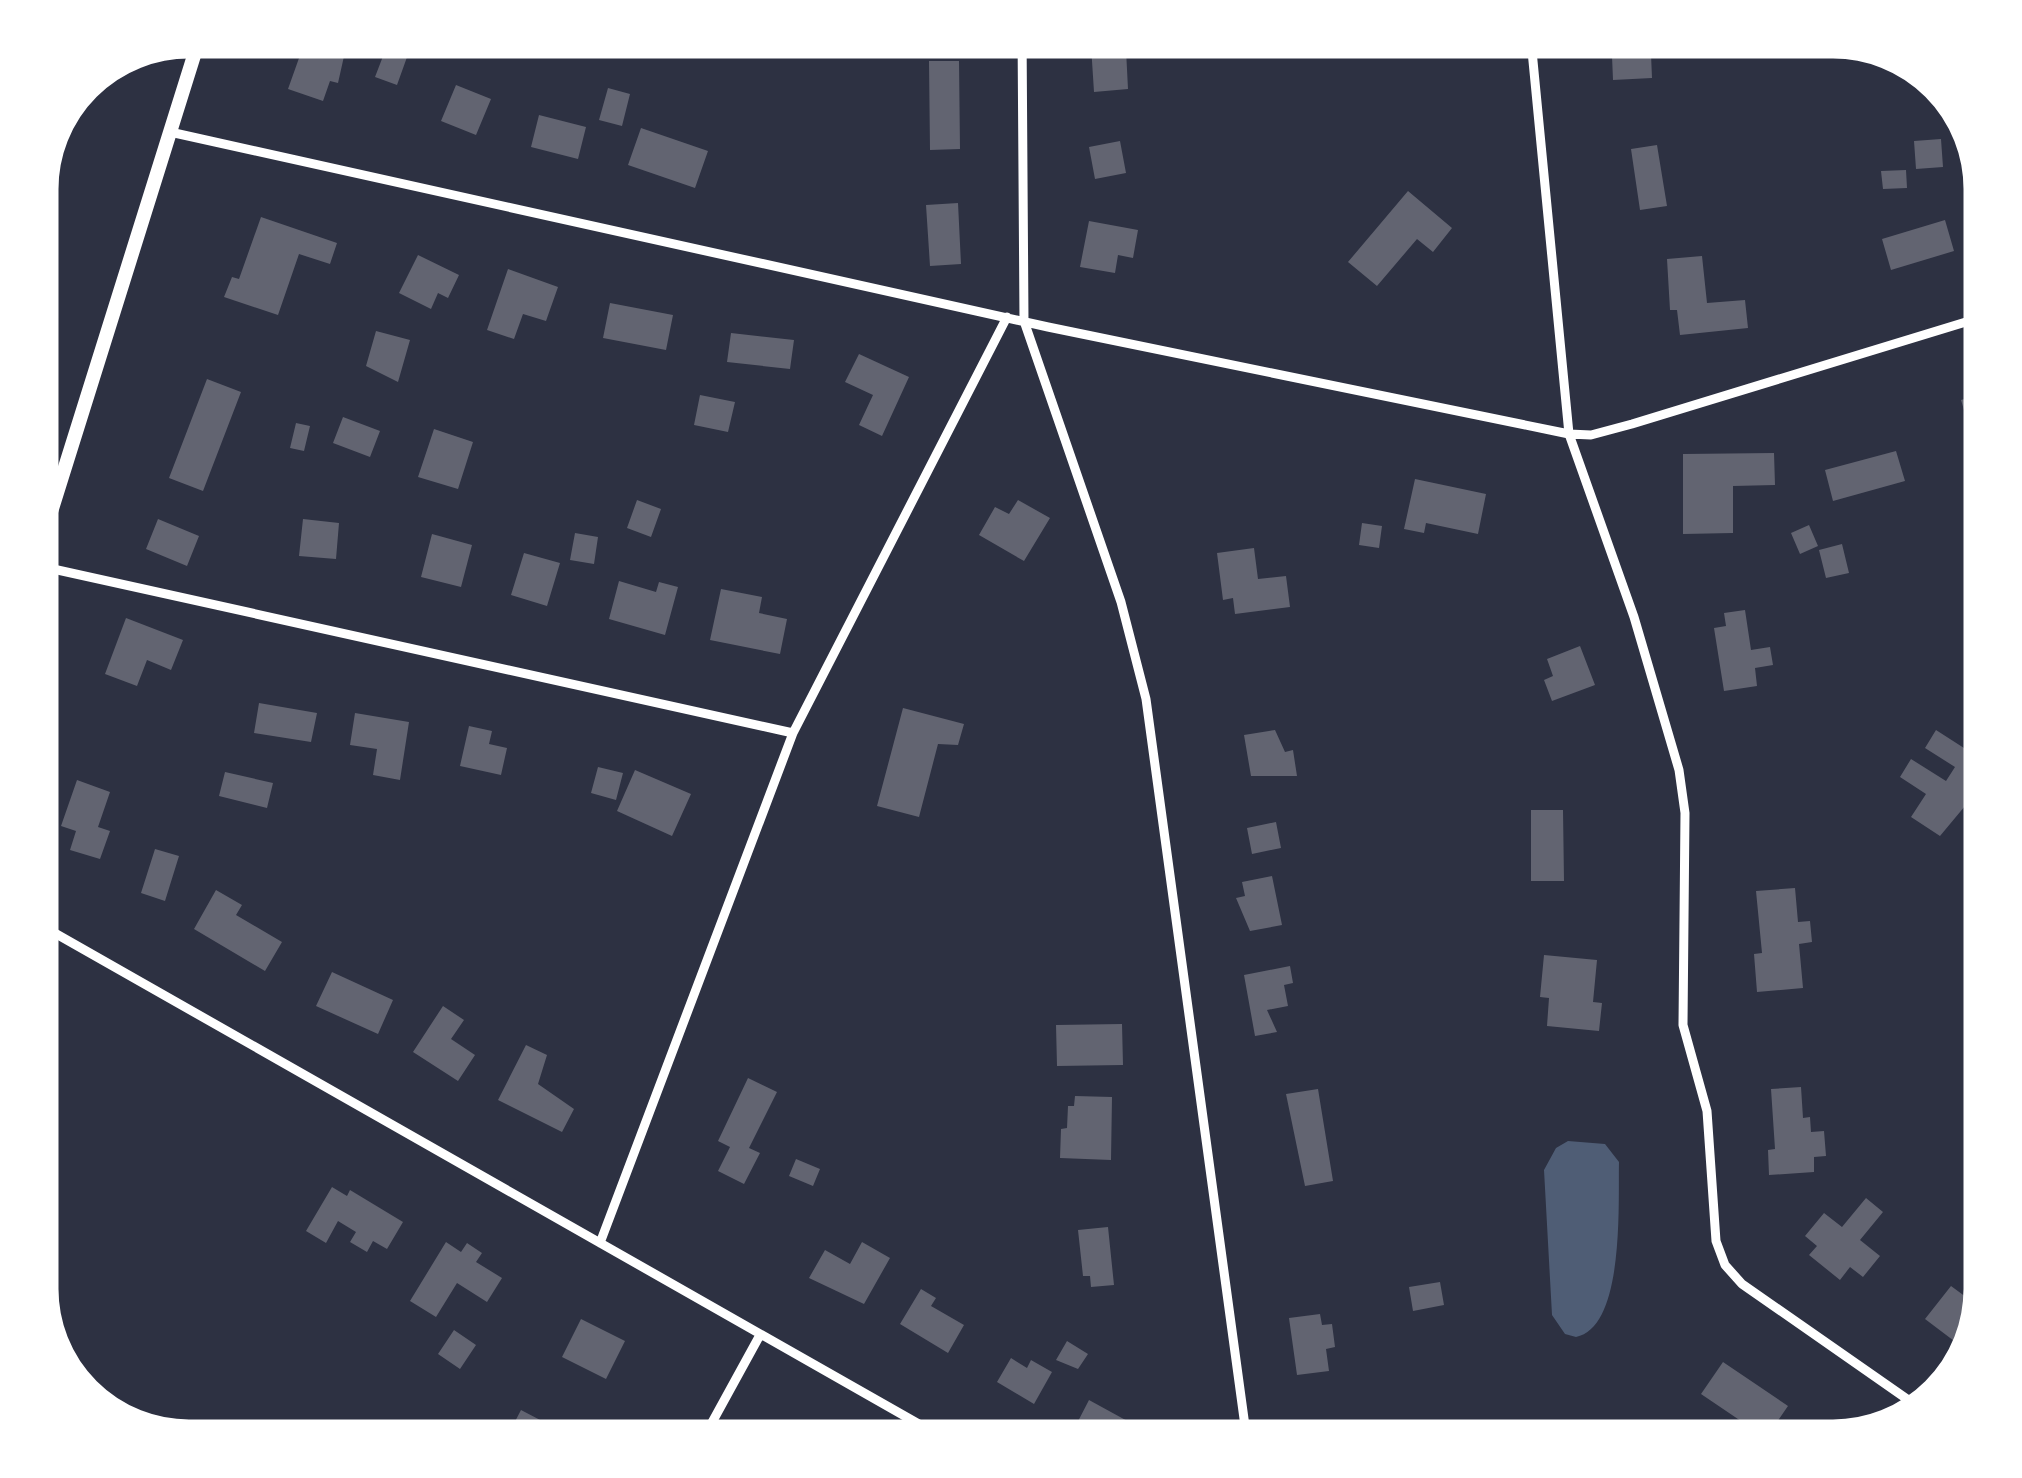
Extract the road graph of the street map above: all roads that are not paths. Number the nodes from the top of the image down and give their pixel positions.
1 (195, 51) edge
2 (1022, 51) edge
3 (1532, 51) edge
4 (170, 132) junction
5 (1007, 317) junction
6 (1971, 320) edge
7 (1024, 321) junction
8 (1569, 434) junction
9 (51, 514) edge
10 (51, 576) edge
11 (793, 733) junction
12 (51, 931) edge
13 (600, 1243) junction
14 (760, 1335) junction
15 (1911, 1402) edge
16 (710, 1427) edge
17 (924, 1427) edge
18 (1245, 1427) edge

1 - 4 main road
2 - 7 street
3 - 8 street
4 - 5 street
4 - 9 main road
5 - 7 street
5 - 11 street
6 - 8 street
7 - 8 street
7 - 18 street
8 - 15 street
10 - 11 street
11 - 13 street
12 - 13 street
13 - 14 street
14 - 16 street
14 - 17 street

